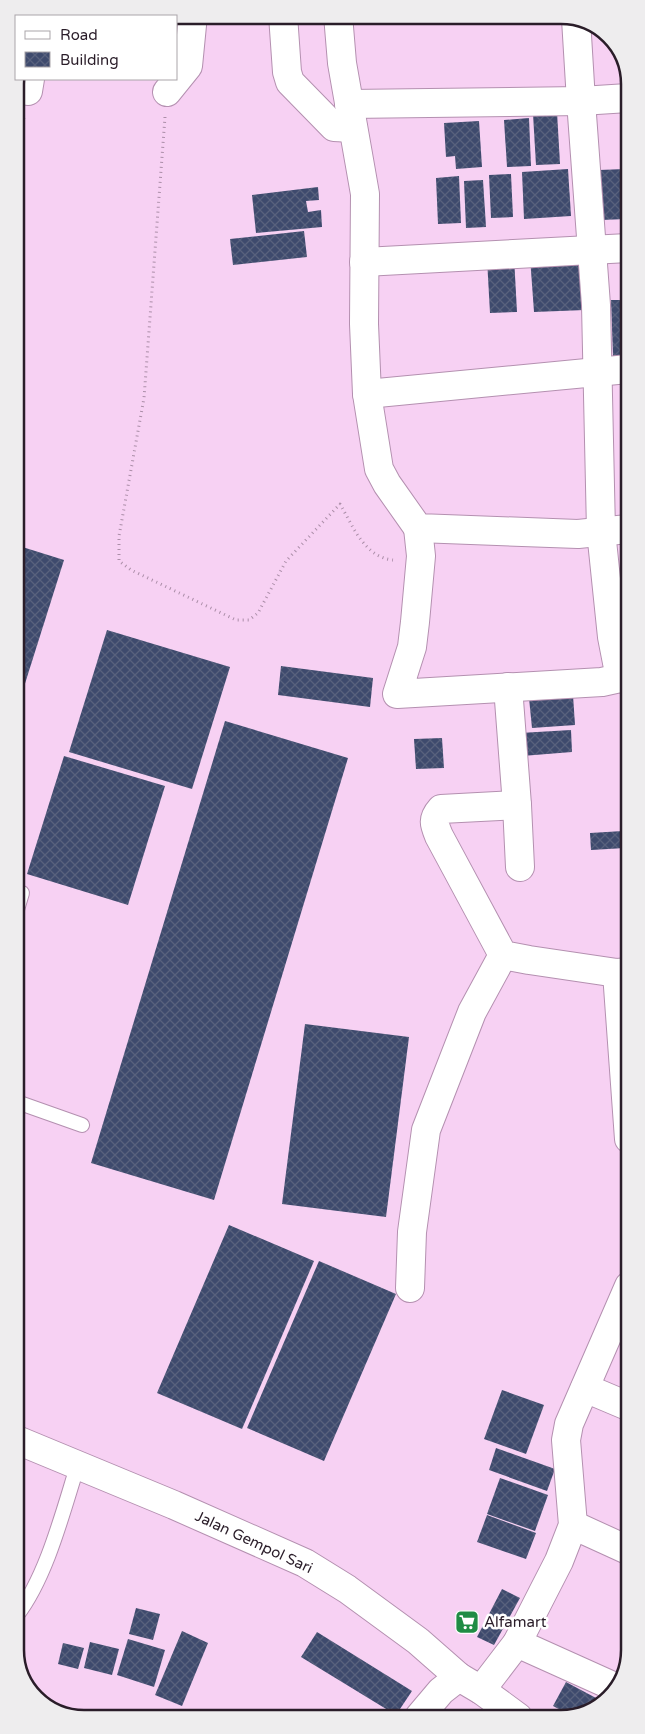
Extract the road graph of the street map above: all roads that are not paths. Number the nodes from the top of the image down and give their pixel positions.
1 (192, 24) edge
2 (284, 24) edge
3 (339, 24) edge
4 (576, 26) edge
5 (178, 78) edge
6 (177, 80) edge
7 (167, 92) road end
8 (621, 98) edge
9 (581, 101) junction
10 (351, 116) junction
11 (621, 248) edge
12 (593, 249) junction
13 (364, 262) junction
14 (621, 369) edge
15 (599, 370) junction
16 (366, 394) junction
17 (418, 528) junction
18 (621, 530) edge
19 (601, 531) junction
20 (621, 668) edge
21 (621, 679) edge
22 (508, 687) junction
23 (517, 805) junction
24 (520, 868) dead end
25 (503, 955) junction
26 (621, 972) edge
27 (24, 1104) edge
28 (82, 1125) dead end
29 (410, 1288) dead end
30 (621, 1306) edge
31 (585, 1388) junction
32 (621, 1403) edge
33 (24, 1443) edge
34 (78, 1464) junction
35 (573, 1525) junction
36 (621, 1547) edge
37 (24, 1606) edge
38 (517, 1643) junction
39 (470, 1684) junction
40 (610, 1685) edge
41 (425, 1710) edge
42 (508, 1710) edge

1 - 5 street
2 - 10 street
3 - 10 street
4 - 9 street
6 - 7 street
8 - 9 street
9 - 10 street
9 - 12 street
10 - 13 street
11 - 12 street
12 - 13 street
12 - 15 street
13 - 16 street
14 - 15 street
15 - 16 street
15 - 19 street
16 - 17 street
17 - 19 street
17 - 22 street
18 - 19 street
19 - 20 street
21 - 22 street
22 - 23 street
23 - 24 street
23 - 25 street
25 - 26 street
25 - 29 street
27 - 28 lane
30 - 31 street
31 - 32 street
31 - 35 street
33 - 34 street, Jalan Gempol Sari
34 - 37 lane
34 - 39 street, Jalan Gempol Sari
35 - 36 street
35 - 38 street
38 - 39 street
38 - 40 street
39 - 41 street
39 - 42 street, Jalan Gempol Sari

